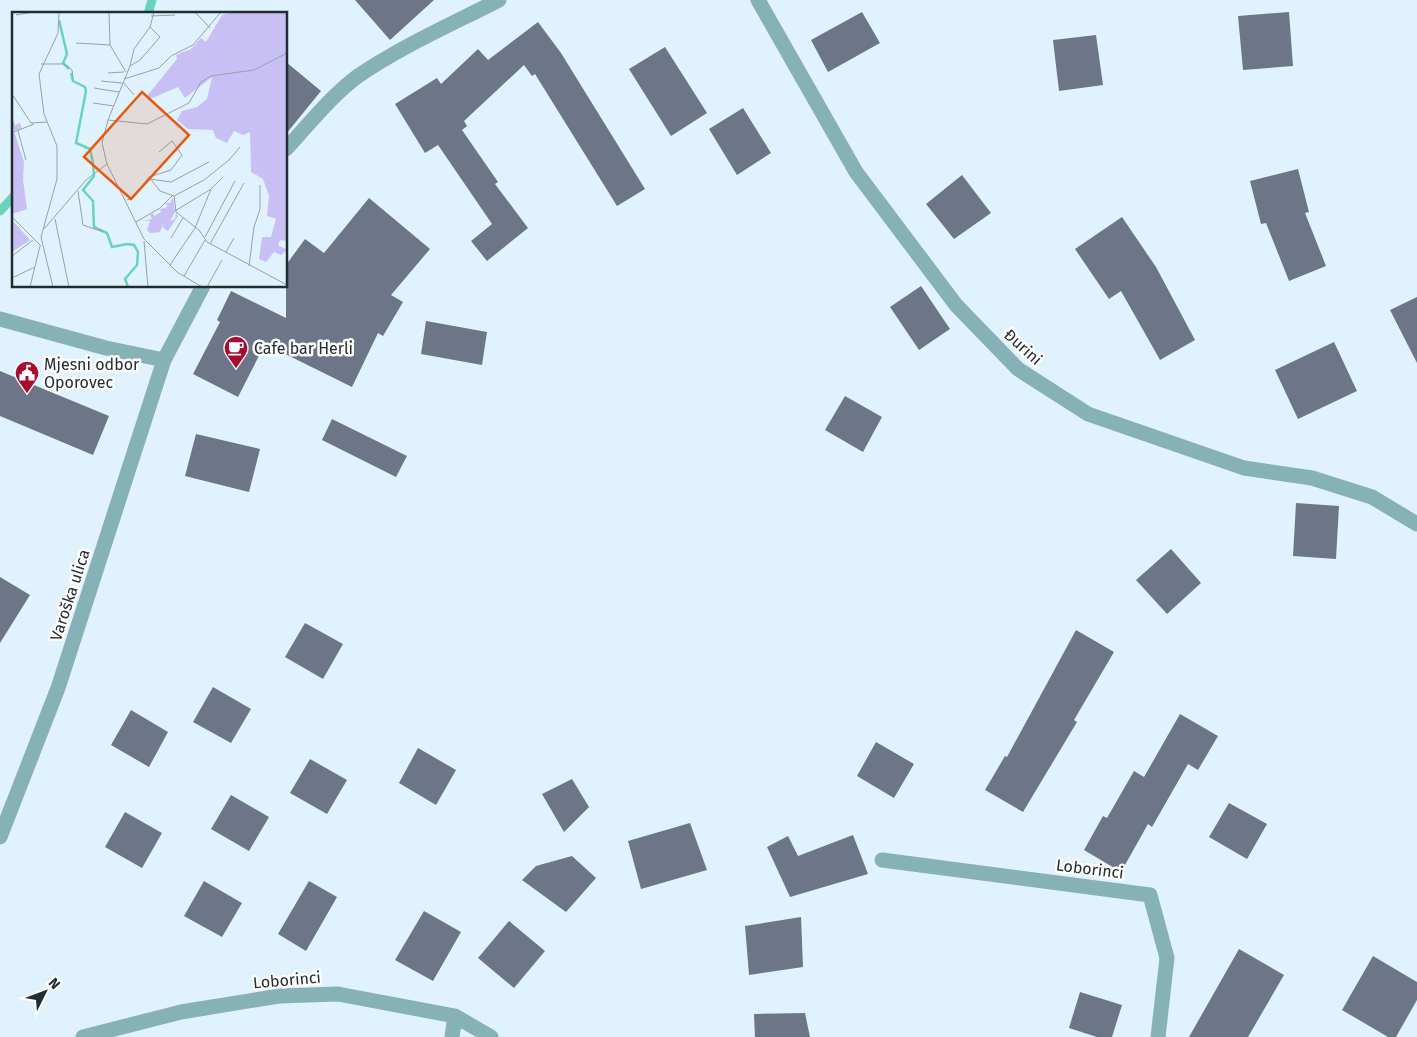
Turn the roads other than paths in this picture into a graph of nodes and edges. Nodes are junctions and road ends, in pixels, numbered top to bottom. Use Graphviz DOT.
graph roads {
  1 [pos="499,0"];
  2 [pos="758,0"];
  3 [pos="288,147"];
  4 [pos="202,288"];
  5 [pos="0,319"];
  6 [pos="164,360"];
  7 [pos="1417,524"];
  8 [pos="0,837"];
  9 [pos="882,860"];
  10 [pos="455,1016"];
  11 [pos="83,1037"];
  12 [pos="452,1037"];
  13 [pos="490,1037"];
  14 [pos="1158,1037"];
  1 -- 3 [label="street"];
  2 -- 7 [label="street, Đurini"];
  4 -- 6 [label="street, Varoška ulica"];
  5 -- 6 [label="street"];
  6 -- 8 [label="street, Varoška ulica"];
  9 -- 14 [label="street, Loborinci"];
  10 -- 11 [label="street, Loborinci"];
  10 -- 12 [label="street"];
  10 -- 13 [label="street, Loborinci"];
}
